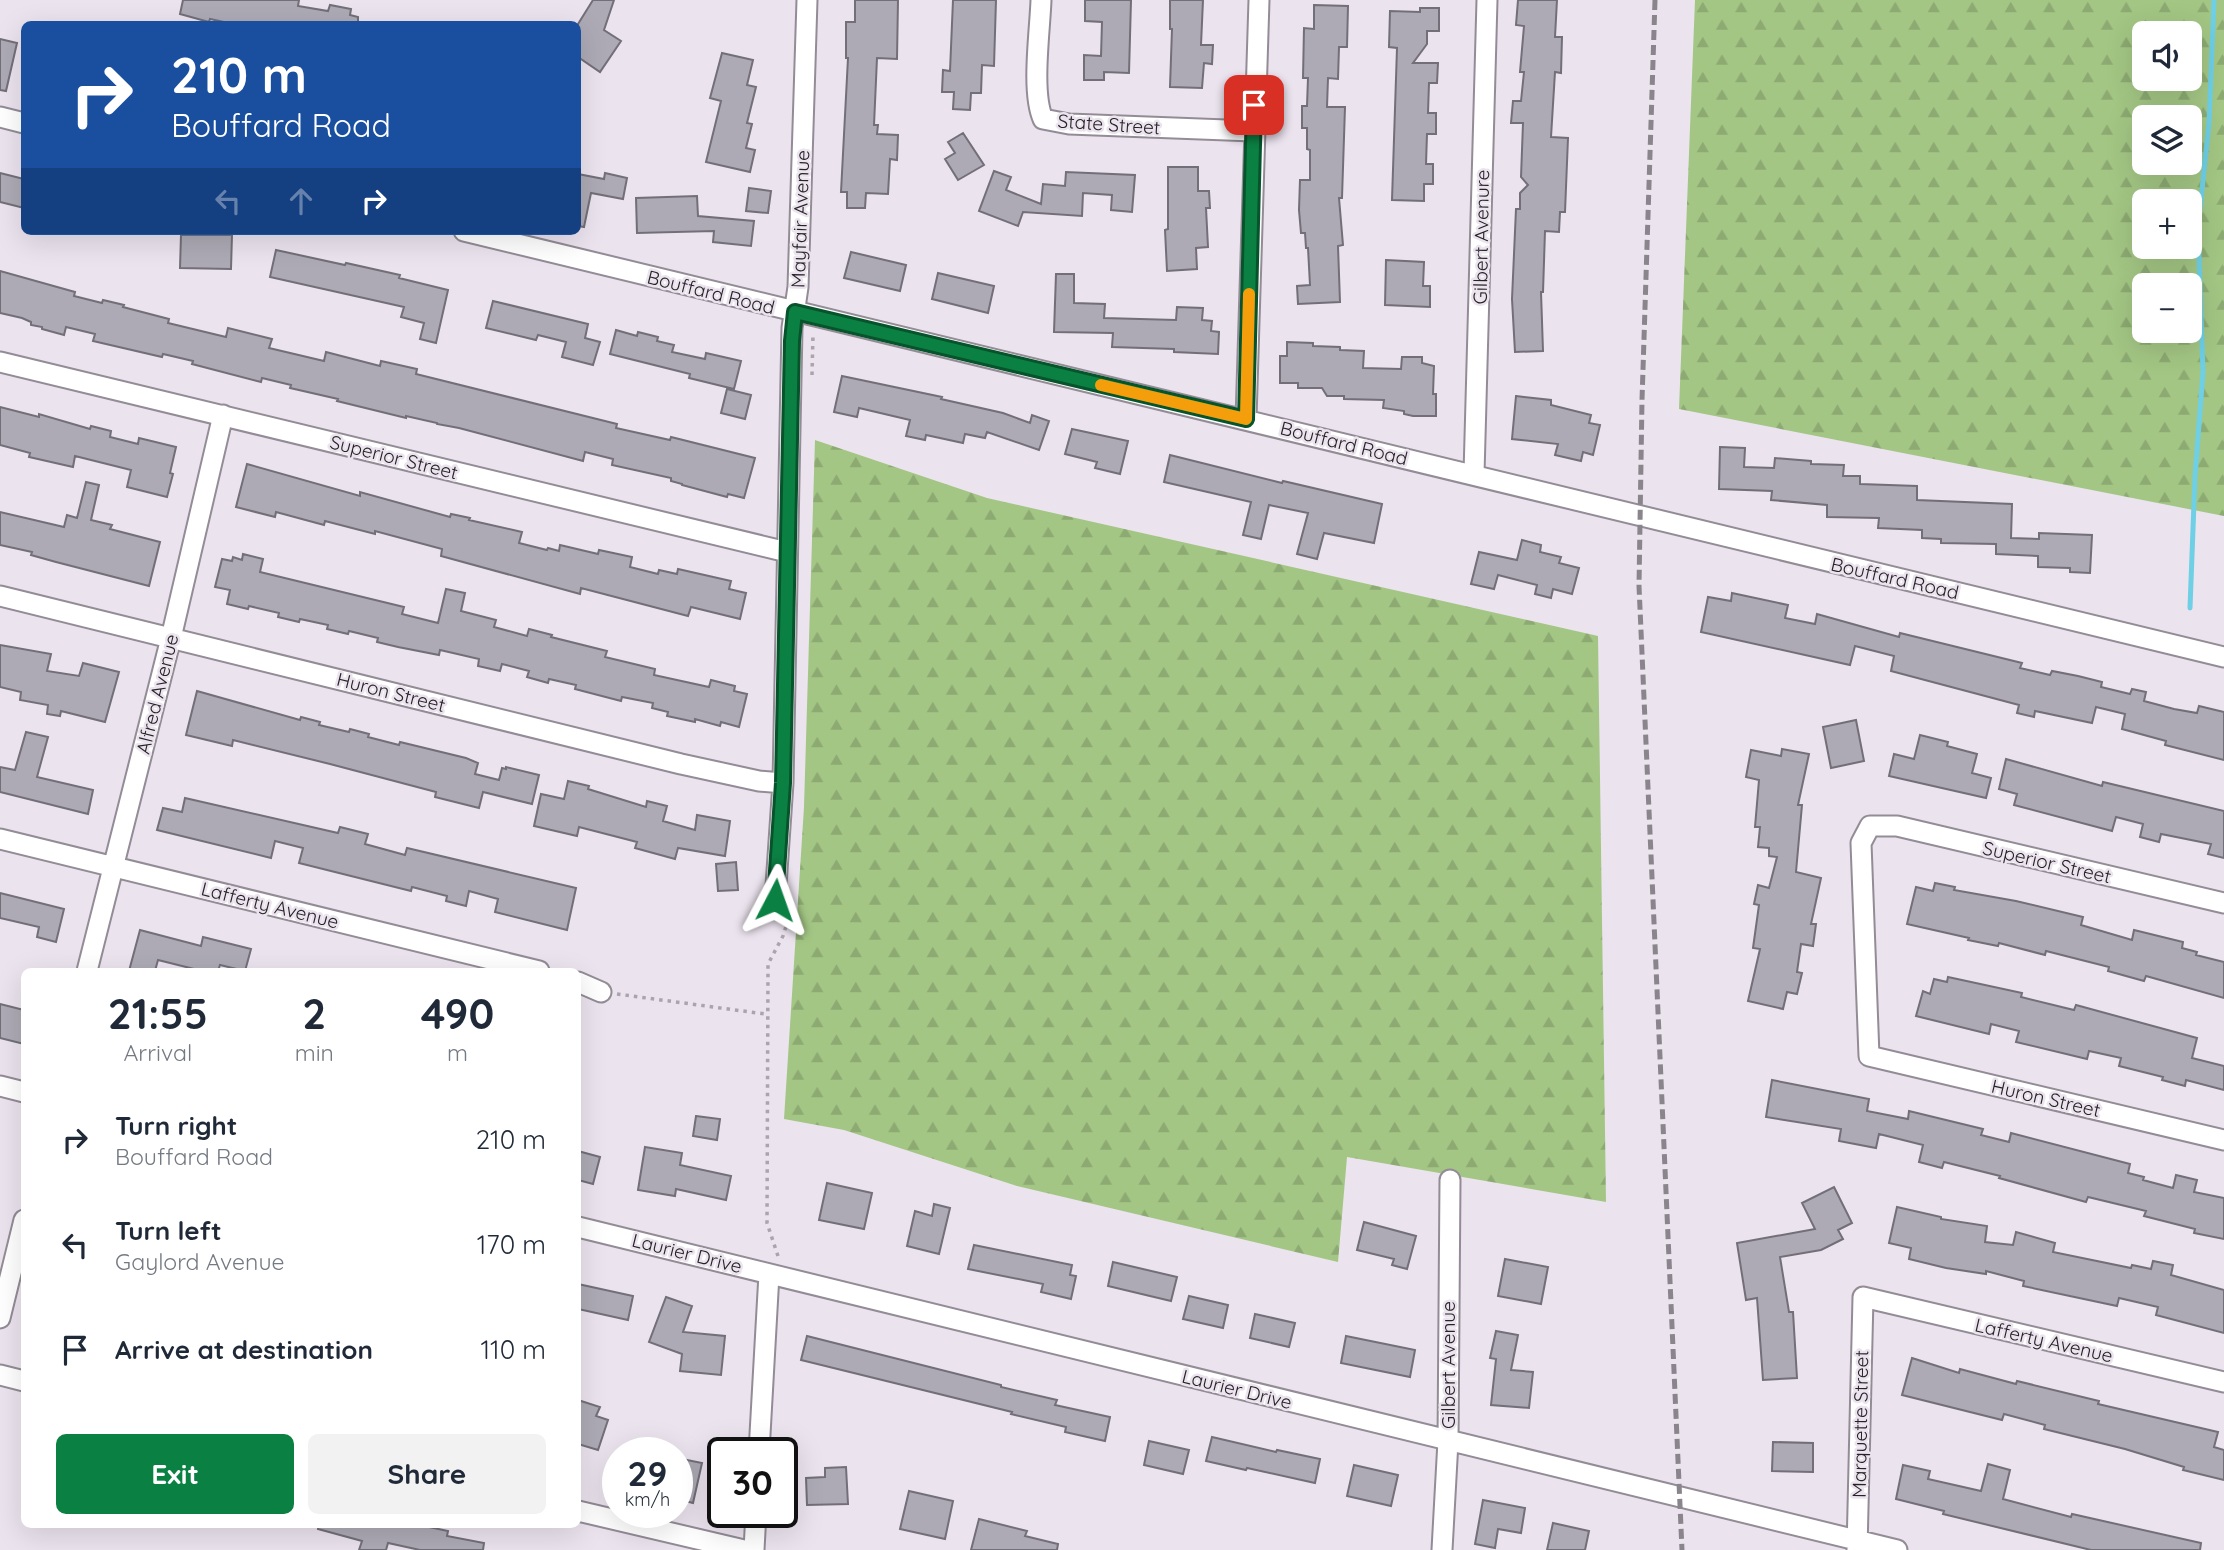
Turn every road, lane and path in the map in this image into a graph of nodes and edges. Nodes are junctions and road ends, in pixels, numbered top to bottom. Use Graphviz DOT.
graph roads {
  1 [pos="807,0"];
  2 [pos="1041,0"];
  3 [pos="1259,0"];
  4 [pos="1487,0"];
  5 [pos="0,117"];
  6 [pos="21,122"];
  7 [pos="1253,131"];
  8 [pos="480,235"];
  9 [pos="795,312"];
  10 [pos="0,362"];
  11 [pos="223,415"];
  12 [pos="1246,419"];
  13 [pos="1474,474"];
  14 [pos="787,552"];
  15 [pos="0,596"];
  16 [pos="171,638"];
  17 [pos="2224,657"];
  18 [pos="783,783"];
  19 [pos="0,839"];
  20 [pos="114,867"];
  21 [pos="775,900"];
  22 [pos="2224,903"];
  23 [pos="768,964"];
  24 [pos="88,968"];
  25 [pos="527,968"];
  26 [pos="581,983"];
  27 [pos="601,992"];
  28 [pos="766,1014"];
  29 [pos="1869,1056"];
  30 [pos="0,1086"];
  31 [pos="21,1091"];
  32 [pos="2224,1140"];
  33 [pos="1450,1180"];
  34 [pos="581,1228"];
  35 [pos="21,1232"];
  36 [pos="777,1248"];
  37 [pos="769,1274"];
  38 [pos="1863,1297"];
  39 [pos="0,1318"];
  40 [pos="0,1375"];
  41 [pos="21,1380"];
  42 [pos="2224,1382"];
  43 [pos="760,1437"];
  44 [pos="1448,1441"];
  45 [pos="581,1512"];
  46 [pos="755,1528"];
  47 [pos="1857,1545"];
  48 [pos="744,1550"];
  49 [pos="754,1550"];
  50 [pos="1442,1550"];
  51 [pos="1897,1550"];
  1 -- 9 [label="street, Mayfair Avenue"];
  2 -- 7 [label="street, State Street"];
  3 -- 7 [label="street"];
  4 -- 13 [label="street, Gilbert Avenure"];
  5 -- 6 [label="street"];
  7 -- 12 [label="street"];
  8 -- 9 [label="street, Bouffard Road"];
  9 -- 12 [label="street, Bouffard Road"];
  9 -- 14 [label="street, Mayfair Avenue"];
  10 -- 11 [label="street, Superior Street"];
  11 -- 14 [label="street, Superior Street"];
  11 -- 16 [label="street, Alfred Avenue"];
  12 -- 13 [label="street, Bouffard Road"];
  13 -- 17 [label="street, Bouffard Road"];
  14 -- 18 [label="street, Mayfair Avenue"];
  15 -- 16 [label="street, Huron Street"];
  16 -- 18 [label="street, Huron Street"];
  16 -- 20 [label="street, Alfred Avenue"];
  18 -- 21 [label="street, Mayfair Avenue"];
  19 -- 20 [label="street, Lafferty Avenue"];
  20 -- 24 [label="street, Alfred Avenue"];
  20 -- 25 [label="street, Lafferty Avenue"];
  22 -- 29 [label="street, Superior Street"];
  23 -- 28 [label="path"];
  26 -- 27 [label="street"];
  27 -- 28 [label="path"];
  28 -- 36 [label="path"];
  29 -- 32 [label="street, Huron Street"];
  30 -- 31 [label="street"];
  33 -- 44 [label="street, Gilbert Avenue"];
  34 -- 37 [label="street, Laurier Drive"];
  35 -- 39 [label="street"];
  37 -- 43 [label="street"];
  37 -- 44 [label="street, Laurier Drive"];
  38 -- 42 [label="street, Lafferty Avenue"];
  38 -- 47 [label="street, Marquette Street"];
  40 -- 41 [label="street"];
  44 -- 47 [label="street, Laurier Drive"];
  44 -- 50 [label="street, Gilbert Avenue"];
  45 -- 48 [label="street"];
  46 -- 49 [label="street"];
  47 -- 51 [label="street, Laurier Drive"];
}
